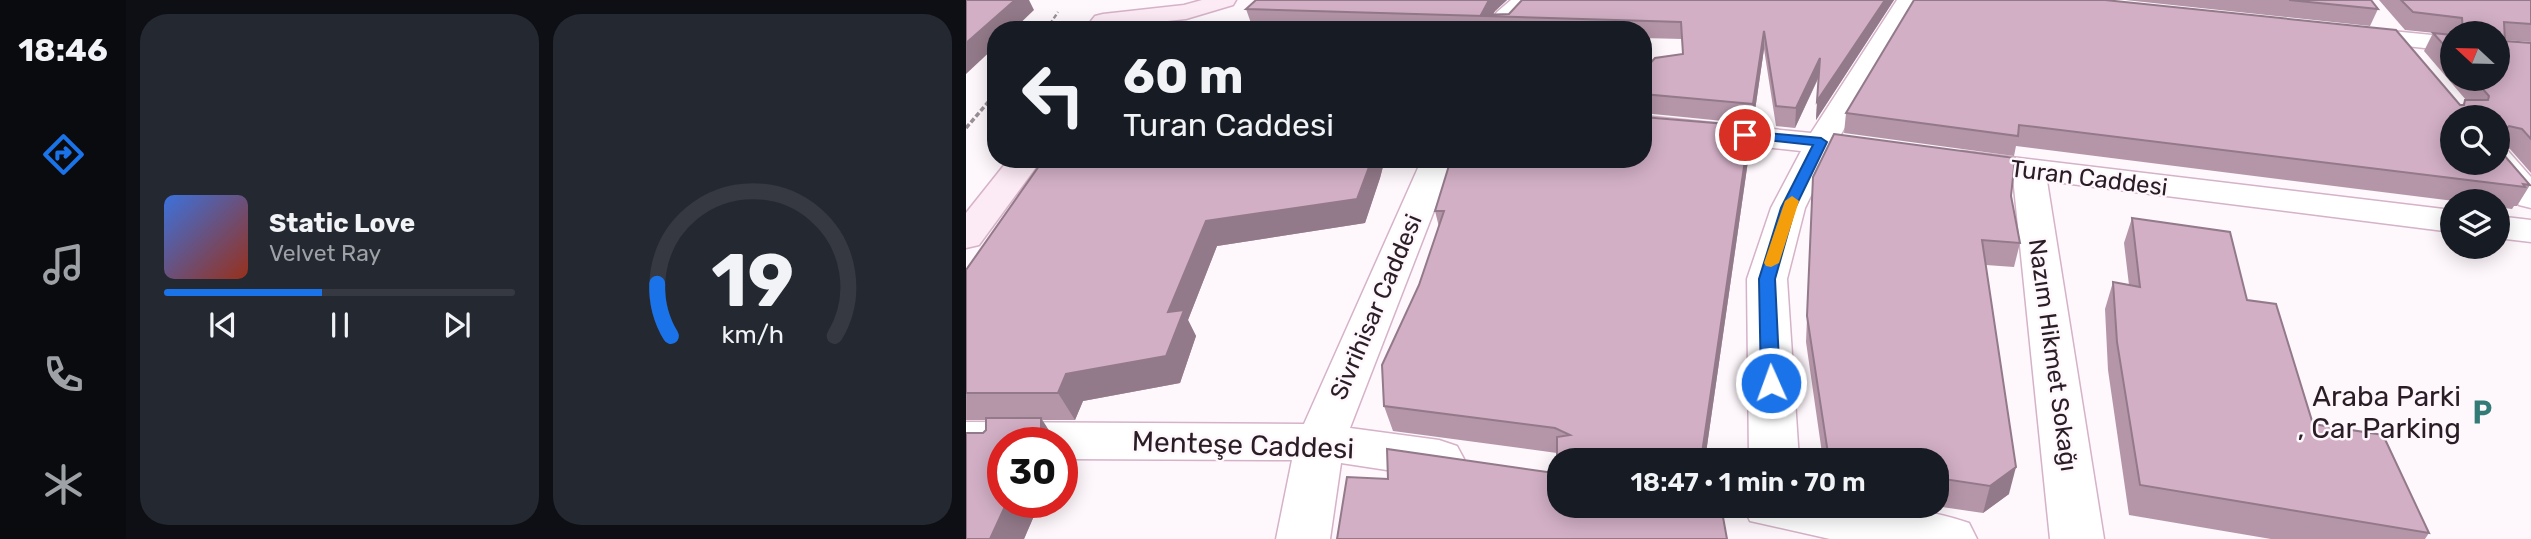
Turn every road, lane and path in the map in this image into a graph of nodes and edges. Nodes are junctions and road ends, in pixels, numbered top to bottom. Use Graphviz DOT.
graph roads {
  1 [pos="1117,0"];
  2 [pos="1225,0"];
  3 [pos="1525,0"];
  4 [pos="1908,0"];
  5 [pos="2373,10"];
  6 [pos="1058,12"];
  7 [pos="1052,21"];
  8 [pos="1104,21"];
  9 [pos="1127,21"];
  10 [pos="1502,21"];
  11 [pos="2326,31"];
  12 [pos="2395,38"];
  13 [pos="2440,43"];
  14 [pos="2420,68"];
  15 [pos="987,104"];
  16 [pos="1652,126"];
  17 [pos="966,128"];
  18 [pos="1821,142"];
  19 [pos="1019,168"];
  20 [pos="1433,168"];
  21 [pos="2029,171"];
  22 [pos="2510,173"];
  23 [pos="2531,198"];
  24 [pos="2440,220"];
  25 [pos="2510,229"];
  26 [pos="2531,231"];
  27 [pos="966,237"];
  28 [pos="966,440"];
  29 [pos="1320,442"];
  30 [pos="1773,448"];
  31 [pos="1479,465"];
  32 [pos="1845,518"];
  33 [pos="1303,539"];
  34 [pos="1950,539"];
  35 [pos="2077,539"];
  1 -- 8 [label="street"];
  2 -- 9 [label="street"];
  3 -- 10 [label="street"];
  4 -- 18 [label="street"];
  5 -- 12 [label="street"];
  6 -- 7 [label="path"];
  11 -- 12 [label="street"];
  12 -- 13 [label="street"];
  12 -- 14 [label="street"];
  15 -- 17 [label="path"];
  16 -- 18 [label="street, Turan Caddesi"];
  18 -- 21 [label="street, Turan Caddesi"];
  18 -- 30 [label="street"];
  19 -- 27 [label="street"];
  20 -- 29 [label="street, Sivrihisar Caddesi"];
  21 -- 24 [label="street, Turan Caddesi"];
  21 -- 35 [label="street, Nazım Hikmet Sokağı"];
  22 -- 23 [label="street"];
  25 -- 26 [label="street"];
  28 -- 29 [label="street, Menteşe Caddesi"];
  29 -- 31 [label="street, Menteşe Caddesi"];
  29 -- 33 [label="street, Sivrihisar Caddesi"];
  32 -- 34 [label="street"];
}
